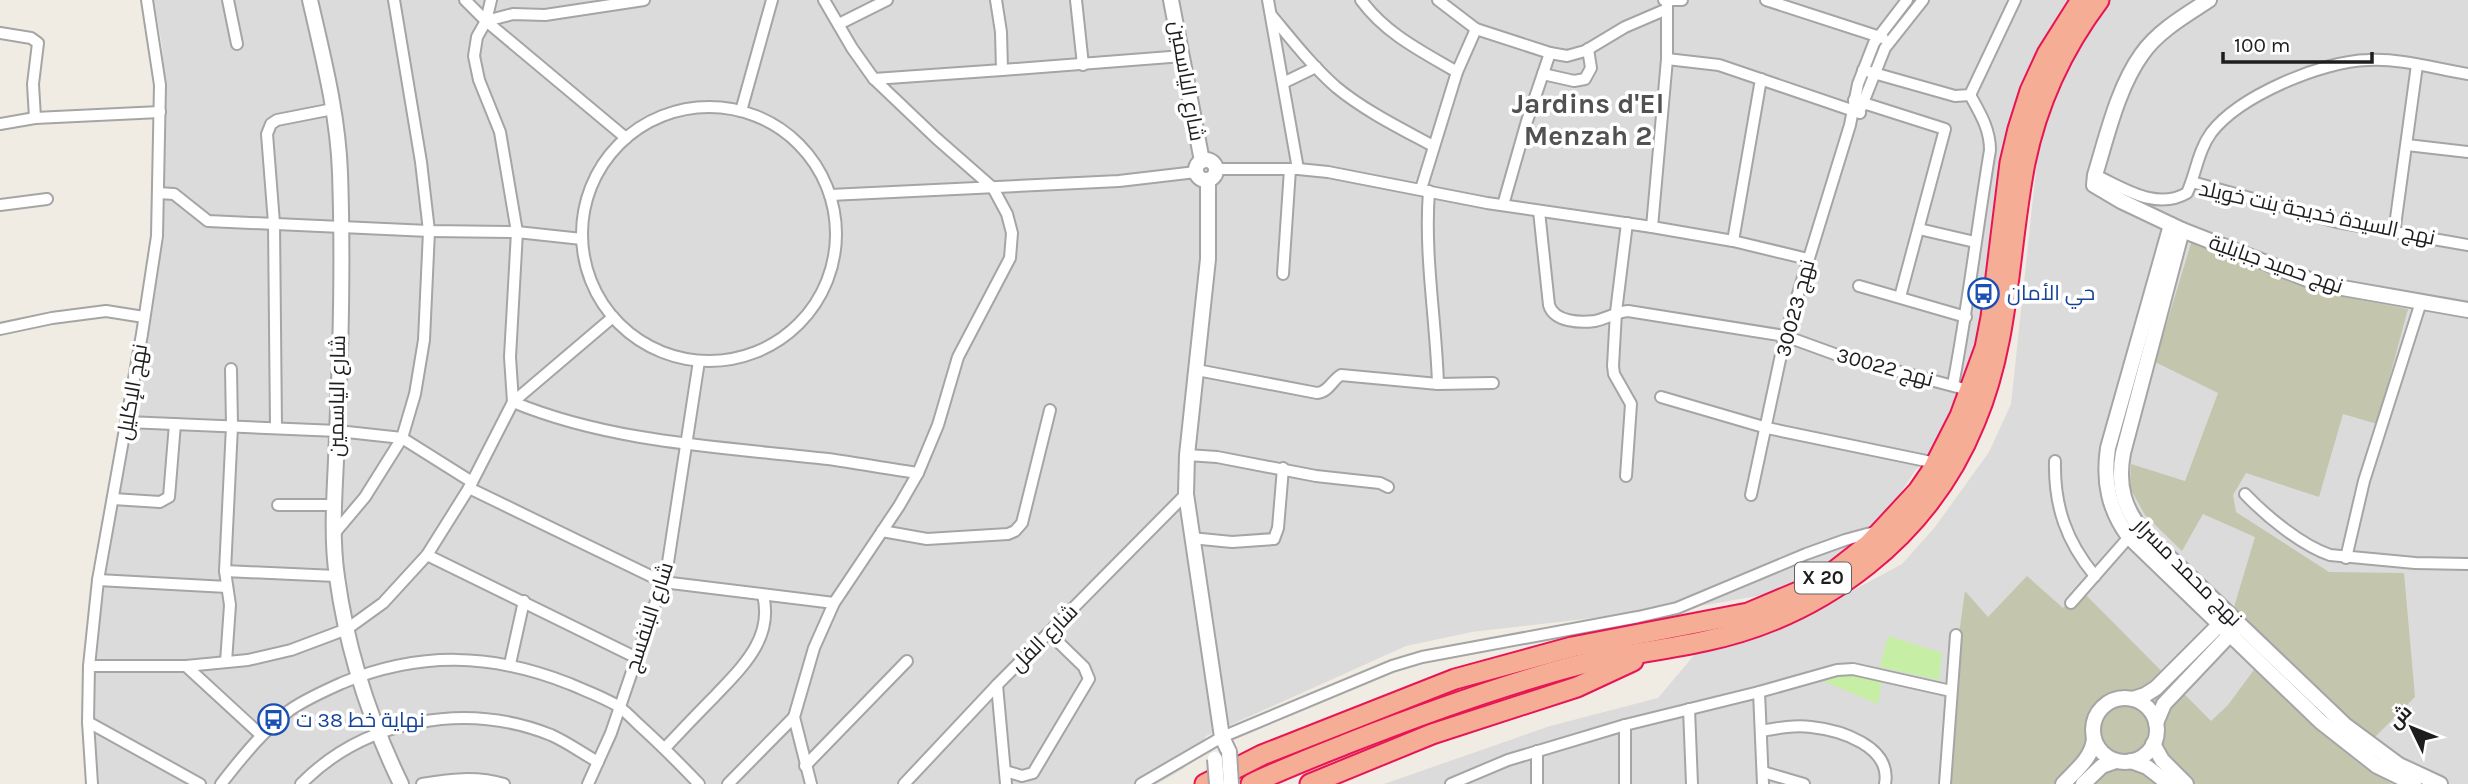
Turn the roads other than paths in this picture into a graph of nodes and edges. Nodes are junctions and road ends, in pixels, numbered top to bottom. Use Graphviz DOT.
graph roads {
  1 [pos="147,0"];
  2 [pos="228,0"];
  3 [pos="310,0"];
  4 [pos="394,0"];
  5 [pos="465,0"];
  6 [pos="491,0"];
  7 [pos="644,0"];
  8 [pos="772,0"];
  9 [pos="824,0"];
  10 [pos="887,0"];
  11 [pos="996,0"];
  12 [pos="1076,0"];
  13 [pos="1171,0"];
  14 [pos="1268,0"];
  15 [pos="1361,0"];
  16 [pos="1438,0"];
  17 [pos="1682,0"];
  18 [pos="1766,0"];
  19 [pos="1907,0"];
  20 [pos="1923,0"];
  21 [pos="2015,0"];
  22 [pos="2081,0"];
  23 [pos="2099,0"];
  24 [pos="2209,0"];
  25 [pos="604,3"];
  26 [pos="1666,4"];
  27 [pos="1271,15"];
  28 [pos="486,21"];
  29 [pos="839,24"];
  30 [pos="1476,29"];
  31 [pos="0,33"];
  32 [pos="1879,36"];
  33 [pos="1889,41"];
  34 [pos="237,44"];
  35 [pos="1588,49"];
  36 [pos="1550,53"];
  37 [pos="1183,56"];
  38 [pos="1667,59"];
  39 [pos="1083,65"];
  40 [pos="2417,65"];
  41 [pos="1316,67"];
  42 [pos="1002,71"];
  43 [pos="1457,72"];
  44 [pos="1868,72"];
  45 [pos="1543,74"];
  46 [pos="2468,75"];
  47 [pos="874,79"];
  48 [pos="1761,79"];
  49 [pos="1283,83"];
  50 [pos="1970,95"];
  51 [pos="1857,107"];
  52 [pos="333,109"];
  53 [pos="741,111"];
  54 [pos="160,112"];
  55 [pos="35,118"];
  56 [pos="0,124"];
  57 [pos="626,138"];
  58 [pos="2407,145"];
  59 [pos="1433,146"];
  60 [pos="2468,152"];
  61 [pos="1294,169"];
  62 [pos="1206,171"];
  63 [pos="2094,180"];
  64 [pos="2192,182"];
  65 [pos="993,188"];
  66 [pos="1425,190"];
  67 [pos="158,193"];
  68 [pos="830,195"];
  69 [pos="47,199"];
  70 [pos="0,205"];
  71 [pos="1503,205"];
  72 [pos="1539,211"];
  73 [pos="274,223"];
  74 [pos="1627,223"];
  75 [pos="341,227"];
  76 [pos="1651,227"];
  77 [pos="2176,228"];
  78 [pos="1919,229"];
  79 [pos="429,231"];
  80 [pos="517,232"];
  81 [pos="2394,233"];
  82 [pos="582,239"];
  83 [pos="1733,241"];
  84 [pos="1975,243"];
  85 [pos="2468,245"];
  86 [pos="1808,259"];
  87 [pos="1283,274"];
  88 [pos="1859,286"];
  89 [pos="1900,297"];
  90 [pos="2421,302"];
  91 [pos="2468,310"];
  92 [pos="1616,312"];
  93 [pos="144,317"];
  94 [pos="613,317"];
  95 [pos="1966,317"];
  96 [pos="0,328"];
  97 [pos="1785,336"];
  98 [pos="699,361"];
  99 [pos="231,369"];
  100 [pos="1197,370"];
  101 [pos="1493,383"];
  102 [pos="1438,384"];
  103 [pos="1969,391"];
  104 [pos="1661,397"];
  105 [pos="513,402"];
  106 [pos="1050,410"];
  107 [pos="127,422"];
  108 [pos="174,424"];
  109 [pos="232,426"];
  110 [pos="276,428"];
  111 [pos="1767,428"];
  112 [pos="338,431"];
  113 [pos="402,438"];
  114 [pos="687,444"];
  115 [pos="1188,455"];
  116 [pos="2055,461"];
  117 [pos="1936,463"];
  118 [pos="1283,468"];
  119 [pos="918,473"];
  120 [pos="1626,476"];
  121 [pos="470,485"];
  122 [pos="1388,487"];
  123 [pos="1186,494"];
  124 [pos="2245,494"];
  125 [pos="1751,495"];
  126 [pos="113,499"];
  127 [pos="278,505"];
  128 [pos="334,505"];
  129 [pos="1884,530"];
  130 [pos="882,531"];
  131 [pos="333,535"];
  132 [pos="2129,537"];
  133 [pos="1191,538"];
  134 [pos="427,555"];
  135 [pos="2346,558"];
  136 [pos="2468,564"];
  137 [pos="225,571"];
  138 [pos="336,576"];
  139 [pos="2095,576"];
  140 [pos="98,580"];
  141 [pos="663,582"];
  142 [pos="227,587"];
  143 [pos="763,595"];
  144 [pos="524,601"];
  145 [pos="834,603"];
  146 [pos="2071,603"];
  147 [pos="2230,624"];
  148 [pos="347,629"];
  149 [pos="1049,633"];
  150 [pos="1956,635"];
  151 [pos="1652,650"];
  152 [pos="636,658"];
  153 [pos="908,661"];
  154 [pos="226,662"];
  155 [pos="510,664"];
  156 [pos="89,666"];
  157 [pos="186,666"];
  158 [pos="358,677"];
  159 [pos="997,685"];
  160 [pos="1951,691"];
  161 [pos="1759,692"];
  162 [pos="2133,699"];
  163 [pos="620,707"];
  164 [pos="1689,709"];
  165 [pos="794,718"];
  166 [pos="88,722"];
  167 [pos="2156,723"];
  168 [pos="1625,725"];
  169 [pos="1761,731"];
  170 [pos="377,734"];
  171 [pos="261,735"];
  172 [pos="1222,737"];
  173 [pos="2094,738"];
  174 [pos="2153,744"];
  175 [pos="665,748"];
  176 [pos="1537,751"];
  177 [pos="1222,756"];
  178 [pos="2123,761"];
  179 [pos="598,762"];
  180 [pos="805,766"];
  181 [pos="2396,769"];
  182 [pos="1005,771"];
  183 [pos="1763,778"];
  184 [pos="2174,782"];
  185 [pos="92,784"];
  186 [pos="200,784"];
  187 [pos="221,784"];
  188 [pos="301,784"];
  189 [pos="401,784"];
  190 [pos="422,784"];
  191 [pos="504,784"];
  192 [pos="588,784"];
  193 [pos="699,784"];
  194 [pos="728,784"];
  195 [pos="811,784"];
  196 [pos="904,784"];
  197 [pos="1006,784"];
  198 [pos="1141,784"];
  199 [pos="1205,784"];
  200 [pos="1217,784"];
  201 [pos="1231,784"];
  202 [pos="1251,784"];
  203 [pos="1310,784"];
  204 [pos="1451,784"];
  205 [pos="1537,784"];
  206 [pos="1625,784"];
  207 [pos="1692,784"];
  208 [pos="1804,784"];
  209 [pos="1885,784"];
  210 [pos="1945,784"];
  211 [pos="2063,784"];
  212 [pos="2083,784"];
  213 [pos="2195,784"];
  214 [pos="2414,784"];
  215 [pos="2440,784"];
  1 -- 54 [label="street, نهج الإكليل"];
  2 -- 34 [label="street"];
  3 -- 52 [label="street, شارع الياسمين"];
  4 -- 79 [label="street"];
  5 -- 28 [label="street"];
  6 -- 28 [label="street"];
  7 -- 25 [label="street"];
  8 -- 53 [label="street"];
  9 -- 29 [label="street"];
  10 -- 29 [label="street"];
  11 -- 42 [label="street"];
  12 -- 39 [label="street"];
  13 -- 37 [label="street, شارع الياسمين"];
  14 -- 27 [label="street"];
  15 -- 43 [label="street"];
  16 -- 30 [label="street"];
  17 -- 26 [label="street"];
  18 -- 32 [label="street"];
  19 -- 32 [label="street, نهج 30023"];
  20 -- 33 [label="street, نهج 30023"];
  21 -- 50 [label="street"];
  22 -- 103 [label="highway, X 20"];
  23 -- 103 [label="highway, X 20"];
  24 -- 63 [label="street"];
  25 -- 28 [label="street"];
  26 -- 35 [label="street"];
  26 -- 38 [label="street"];
  27 -- 41 [label="street"];
  27 -- 49 [label="street"];
  28 -- 57 [label="street"];
  28 -- 80 [label="street"];
  29 -- 47 [label="street"];
  30 -- 36 [label="street"];
  30 -- 43 [label="street"];
  31 -- 55 [label="street"];
  32 -- 33 [label="street"];
  32 -- 44 [label="street, نهج 30023"];
  33 -- 44 [label="street, نهج 30023"];
  35 -- 36 [label="street"];
  35 -- 45 [label="street"];
  36 -- 45 [label="street"];
  37 -- 39 [label="street"];
  37 -- 62 [label="street, شارع الياسمين"];
  38 -- 48 [label="street"];
  38 -- 76 [label="street"];
  39 -- 42 [label="street"];
  40 -- 46 [label="street"];
  40 -- 58 [label="street"];
  40 -- 64 [label="street"];
  41 -- 49 [label="street"];
  41 -- 59 [label="street"];
  42 -- 47 [label="street"];
  43 -- 59 [label="street"];
  44 -- 50 [label="street"];
  44 -- 51 [label="street, نهج 30023"];
  45 -- 71 [label="street"];
  47 -- 65 [label="street"];
  48 -- 51 [label="street"];
  48 -- 83 [label="street"];
  49 -- 61 [label="street"];
  50 -- 84 [label="street"];
  51 -- 78 [label="street"];
  51 -- 86 [label="street, نهج 30023"];
  52 -- 73 [label="street"];
  52 -- 75 [label="street, شارع الياسمين"];
  53 -- 57 [label="street"];
  53 -- 68 [label="street"];
  54 -- 55 [label="street"];
  54 -- 67 [label="street, نهج الإكليل"];
  55 -- 56 [label="street"];
  57 -- 82 [label="street"];
  58 -- 60 [label="street"];
  58 -- 81 [label="street"];
  59 -- 66 [label="street"];
  61 -- 62 [label="street"];
  61 -- 66 [label="street"];
  61 -- 87 [label="street"];
  62 -- 65 [label="street"];
  62 -- 100 [label="street, شارع الياسمين"];
  63 -- 64 [label="street, نهج السيدة خديجة بنت خويلد"];
  63 -- 77 [label="street, نهج حميد جبايلية"];
  64 -- 81 [label="street, نهج السيدة خديجة بنت خويلد"];
  65 -- 68 [label="street"];
  65 -- 119 [label="street"];
  66 -- 71 [label="street"];
  66 -- 102 [label="street"];
  67 -- 73 [label="street"];
  67 -- 93 [label="street, نهج الإكليل"];
  68 -- 98 [label="street"];
  69 -- 70 [label="street"];
  71 -- 72 [label="street"];
  72 -- 74 [label="street"];
  72 -- 92 [label="street, نهج 30022"];
  73 -- 75 [label="street"];
  73 -- 110 [label="street"];
  74 -- 76 [label="street"];
  74 -- 92 [label="street"];
  75 -- 79 [label="street"];
  75 -- 112 [label="street, شارع الياسمين"];
  76 -- 83 [label="street"];
  77 -- 90 [label="street, نهج حميد جبايلية"];
  77 -- 132 [label="street, نهج محمد مسرار"];
  77 -- 147 [label="street, نهج محمد مسرار"];
  78 -- 84 [label="street"];
  78 -- 89 [label="street"];
  79 -- 80 [label="street"];
  79 -- 113 [label="street"];
  80 -- 82 [label="street"];
  80 -- 105 [label="street"];
  81 -- 85 [label="street, نهج السيدة خديجة بنت خويلد"];
  82 -- 94 [label="street"];
  83 -- 86 [label="street"];
  84 -- 95 [label="street"];
  86 -- 97 [label="street, نهج 30023"];
  88 -- 89 [label="street"];
  89 -- 95 [label="street"];
  90 -- 91 [label="street, نهج حميد جبايلية"];
  90 -- 135 [label="street"];
  92 -- 97 [label="street, نهج 30022"];
  92 -- 120 [label="street"];
  93 -- 96 [label="street"];
  93 -- 107 [label="street, نهج الإكليل"];
  94 -- 98 [label="street"];
  94 -- 105 [label="street"];
  95 -- 103 [label="street"];
  97 -- 103 [label="street, نهج 30022"];
  97 -- 111 [label="street, نهج 30023"];
  98 -- 114 [label="street, شارع البنفسج"];
  99 -- 109 [label="street"];
  100 -- 102 [label="street"];
  100 -- 115 [label="street, شارع الياسمين"];
  101 -- 102 [label="street"];
  103 -- 117 [label="highway, X 20"];
  103 -- 151 [label="highway, X 20"];
  104 -- 111 [label="street"];
  105 -- 114 [label="street"];
  105 -- 121 [label="street"];
  106 -- 130 [label="street"];
  107 -- 108 [label="street"];
  107 -- 126 [label="street, نهج الإكليل"];
  108 -- 109 [label="street"];
  108 -- 126 [label="street"];
  109 -- 110 [label="street"];
  109 -- 137 [label="street"];
  110 -- 112 [label="street"];
  111 -- 117 [label="street"];
  111 -- 125 [label="street, نهج 30023"];
  112 -- 113 [label="street"];
  112 -- 128 [label="street, شارع الياسمين"];
  113 -- 121 [label="street"];
  113 -- 131 [label="street"];
  114 -- 119 [label="street"];
  114 -- 141 [label="street, شارع البنفسج"];
  115 -- 118 [label="street"];
  115 -- 123 [label="street, شارع الياسمين"];
  116 -- 139 [label="street"];
  117 -- 129 [label="highway, X 20"];
  118 -- 122 [label="street"];
  118 -- 133 [label="street"];
  119 -- 130 [label="street"];
  121 -- 134 [label="street"];
  121 -- 141 [label="street"];
  123 -- 133 [label="street, شارع الياسمين"];
  123 -- 149 [label="street, شارع الفل"];
  124 -- 135 [label="street"];
  126 -- 140 [label="street, نهج الإكليل"];
  127 -- 128 [label="street"];
  128 -- 131 [label="street, شارع الياسمين"];
  129 -- 172 [label="street"];
  129 -- 199 [label="highway, X 20"];
  130 -- 145 [label="street"];
  131 -- 138 [label="street, شارع الياسمين"];
  132 -- 139 [label="street"];
  132 -- 147 [label="street, نهج محمد مسرار"];
  133 -- 172 [label="street, شارع الياسمين"];
  134 -- 144 [label="street"];
  134 -- 148 [label="street"];
  135 -- 136 [label="street"];
  137 -- 138 [label="street"];
  137 -- 142 [label="street"];
  138 -- 148 [label="street, شارع الياسمين"];
  139 -- 146 [label="street"];
  140 -- 142 [label="street"];
  140 -- 156 [label="street, نهج الإكليل"];
  141 -- 143 [label="street"];
  141 -- 152 [label="street, شارع البنفسج"];
  142 -- 154 [label="street"];
  143 -- 145 [label="street"];
  143 -- 175 [label="street"];
  144 -- 152 [label="street"];
  144 -- 155 [label="street"];
  145 -- 165 [label="street"];
  147 -- 162 [label="street"];
  147 -- 167 [label="street"];
  147 -- 181 [label="street, نهج محمد مسرار"];
  148 -- 154 [label="street"];
  148 -- 158 [label="street, شارع الياسمين"];
  149 -- 159 [label="street, شارع الفل"];
  149 -- 182 [label="street"];
  150 -- 160 [label="street"];
  151 -- 202 [label="highway, X 20"];
  151 -- 203 [label="highway"];
  152 -- 163 [label="street, شارع البنفسج"];
  153 -- 180 [label="street"];
  154 -- 157 [label="street"];
  155 -- 158 [label="street"];
  155 -- 163 [label="street"];
  156 -- 157 [label="street"];
  156 -- 166 [label="street, نهج الإكليل"];
  157 -- 171 [label="street"];
  158 -- 170 [label="street, شارع الياسمين"];
  158 -- 171 [label="street"];
  159 -- 182 [label="street"];
  159 -- 196 [label="street, شارع الفل"];
  160 -- 161 [label="street"];
  160 -- 210 [label="street"];
  161 -- 164 [label="street"];
  161 -- 169 [label="street"];
  162 -- 167 [label="street"];
  162 -- 173 [label="street"];
  163 -- 175 [label="street"];
  163 -- 179 [label="street, شارع البنفسج"];
  164 -- 168 [label="street"];
  164 -- 207 [label="street"];
  165 -- 180 [label="street"];
  165 -- 194 [label="street"];
  166 -- 185 [label="street, نهج الإكليل"];
  166 -- 186 [label="street"];
  167 -- 174 [label="street"];
  168 -- 176 [label="street"];
  168 -- 206 [label="street"];
  169 -- 183 [label="street"];
  169 -- 209 [label="street"];
  170 -- 179 [label="street"];
  170 -- 188 [label="street"];
  170 -- 189 [label="street, شارع الياسمين"];
  171 -- 187 [label="street"];
  172 -- 177 [label="street"];
  172 -- 198 [label="street"];
  173 -- 178 [label="street"];
  173 -- 211 [label="street"];
  174 -- 178 [label="street"];
  174 -- 184 [label="street"];
  175 -- 193 [label="street"];
  176 -- 204 [label="street"];
  176 -- 205 [label="street"];
  177 -- 200 [label="street, bridge"];
  177 -- 201 [label="street, bridge"];
  178 -- 184 [label="street"];
  178 -- 212 [label="street"];
  179 -- 192 [label="street, شارع البنفسج"];
  180 -- 195 [label="street"];
  181 -- 214 [label="street, نهج محمد مسرار"];
  181 -- 215 [label="street, نهج محمد مسرار"];
  182 -- 197 [label="street"];
  183 -- 208 [label="street"];
  184 -- 213 [label="street"];
  190 -- 191 [label="street"];
}
